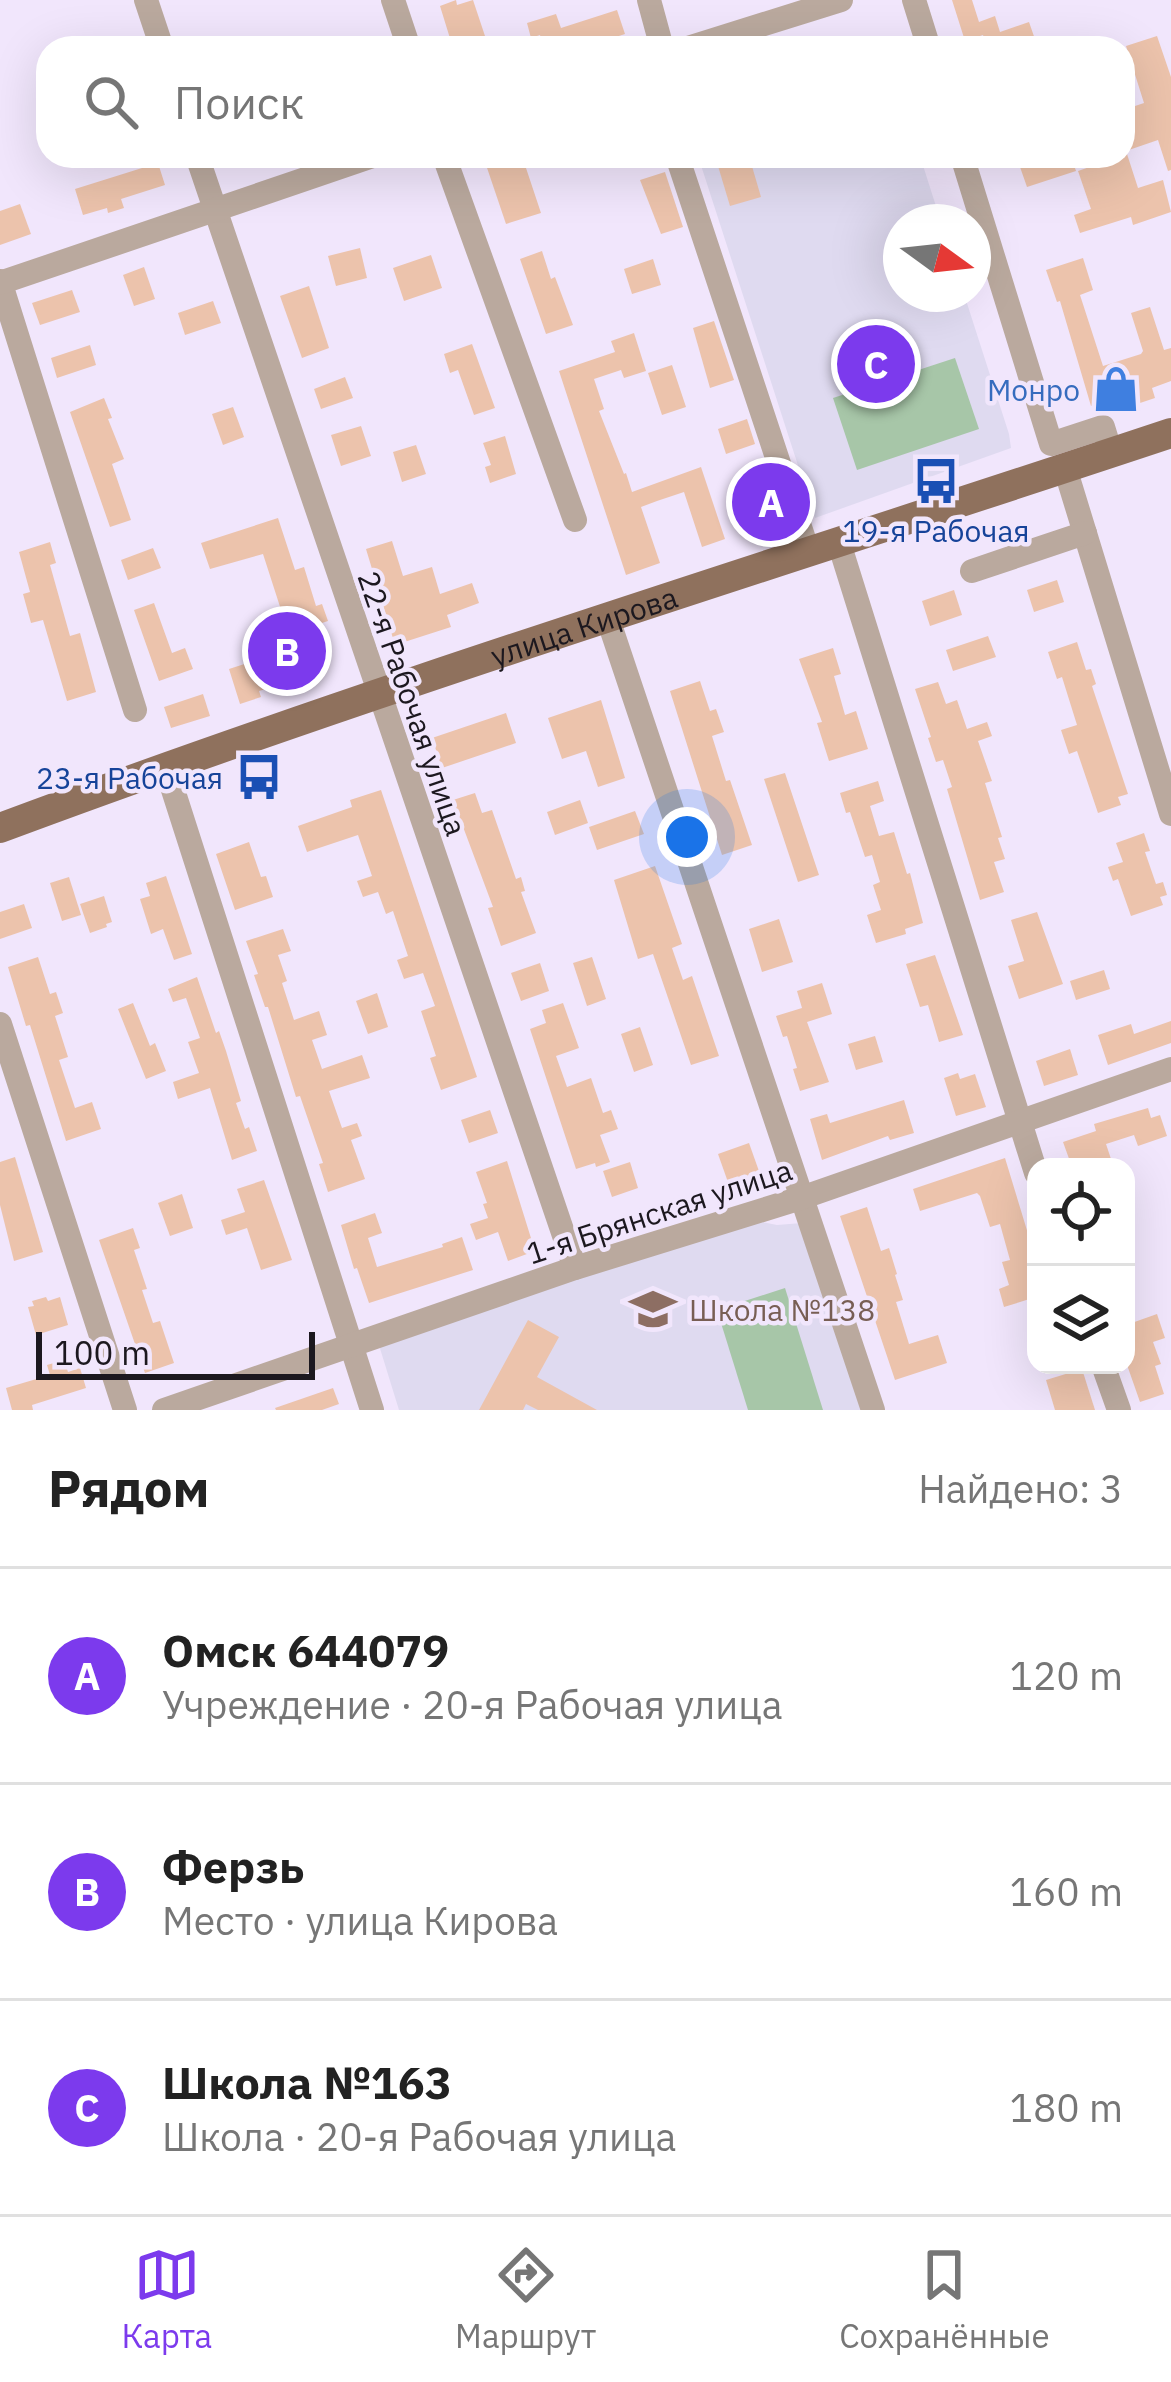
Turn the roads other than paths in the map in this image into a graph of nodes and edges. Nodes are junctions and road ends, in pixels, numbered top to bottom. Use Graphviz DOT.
graph roads {
  1 [pos="146,0"];
  2 [pos="393,0"];
  3 [pos="649,0"];
  4 [pos="841,0"];
  5 [pos="914,0"];
  6 [pos="158,36"];
  7 [pos="405,36"];
  8 [pos="659,36"];
  9 [pos="743,36"];
  10 [pos="924,36"];
  11 [pos="201,168"];
  12 [pos="339,168"];
  13 [pos="448,168"];
  14 [pos="681,168"];
  15 [pos="966,168"];
  16 [pos="216,211"];
  17 [pos="0,282"];
  18 [pos="1171,434"];
  19 [pos="1111,453"];
  20 [pos="1065,468"];
  21 [pos="575,520"];
  22 [pos="1085,533"];
  23 [pos="824,549"];
  24 [pos="972,571"];
  25 [pos="608,619"];
  26 [pos="378,694"];
  27 [pos="135,710"];
  28 [pos="166,768"];
  29 [pos="1171,814"];
  30 [pos="0,828"];
  31 [pos="0,1024"];
  32 [pos="1171,1069"];
  33 [pos="1018,1121"];
  34 [pos="1031,1158"];
  35 [pos="801,1198"];
  36 [pos="574,1268"];
  37 [pos="352,1345"];
  38 [pos="1106,1374"];
  39 [pos="125,1410"];
  40 [pos="164,1410"];
  41 [pos="372,1410"];
  42 [pos="873,1410"];
  43 [pos="1119,1410"];
  1 -- 6 [label="street"];
  2 -- 7 [label="street"];
  3 -- 8 [label="street"];
  4 -- 9 [label="street"];
  5 -- 10 [label="street"];
  11 -- 16 [label="street, 22-я Рабочая улица"];
  12 -- 16 [label="street"];
  13 -- 21 [label="street"];
  14 -- 23 [label="street"];
  15 -- 19 [label="street"];
  16 -- 17 [label="street"];
  16 -- 26 [label="street, 22-я Рабочая улица"];
  17 -- 27 [label="street"];
  18 -- 19 [label="main road, улица Кирова"];
  19 -- 20 [label="main road, улица Кирова"];
  20 -- 22 [label="street"];
  20 -- 23 [label="main road, улица Кирова"];
  22 -- 24 [label="street"];
  22 -- 29 [label="street"];
  23 -- 25 [label="main road, улица Кирова"];
  23 -- 33 [label="street"];
  25 -- 26 [label="main road, улица Кирова"];
  25 -- 35 [label="street"];
  26 -- 28 [label="main road, улица Кирова"];
  26 -- 36 [label="street, 22-я Рабочая улица"];
  28 -- 30 [label="main road, улица Кирова"];
  28 -- 37 [label="street"];
  31 -- 39 [label="street"];
  32 -- 33 [label="street, 1-я Брянская улица"];
  33 -- 34 [label="street"];
  33 -- 35 [label="street, 1-я Брянская улица"];
  35 -- 36 [label="street, 1-я Брянская улица"];
  35 -- 42 [label="street"];
  36 -- 37 [label="street, 1-я Брянская улица"];
  37 -- 40 [label="street, 1-я Брянская улица"];
  37 -- 41 [label="street"];
  38 -- 43 [label="street"];
}
